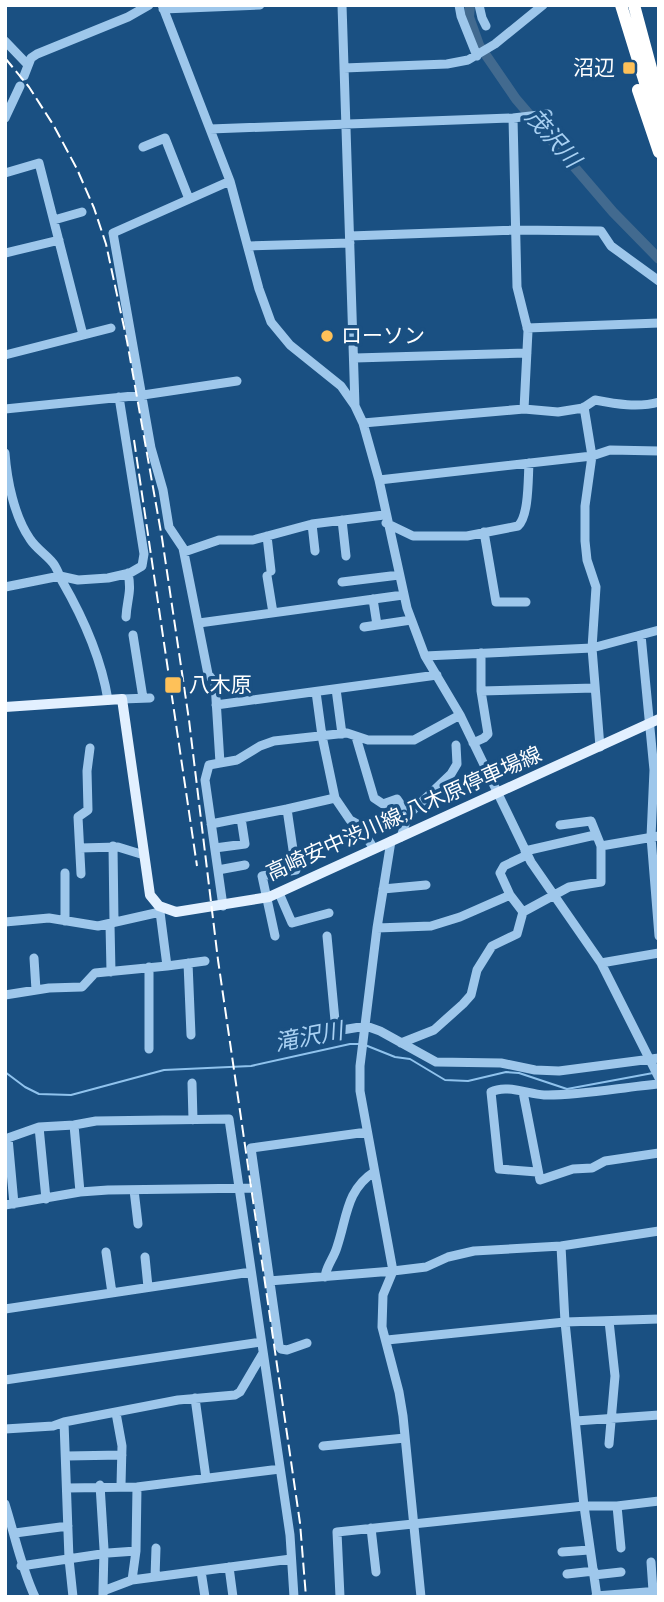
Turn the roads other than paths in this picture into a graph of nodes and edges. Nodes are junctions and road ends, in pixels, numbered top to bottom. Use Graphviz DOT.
graph roads {
  1 [pos="149,5"];
  2 [pos="260,5"];
  3 [pos="342,5"];
  4 [pos="459,5"];
  5 [pos="479,5"];
  6 [pos="543,5"];
  7 [pos="621,5"];
  8 [pos="634,5"];
  9 [pos="163,7"];
  10 [pos="486,26"];
  11 [pos="5,41"];
  12 [pos="632,41"];
  13 [pos="479,55"];
  14 [pos="28,65"];
  15 [pos="344,68"];
  16 [pos="24,76"];
  17 [pos="20,86"];
  18 [pos="659,98"];
  19 [pos="547,115"];
  20 [pos="5,118"];
  21 [pos="513,118"];
  22 [pos="345,125"];
  23 [pos="659,128"];
  24 [pos="210,129"];
  25 [pos="143,147"];
  26 [pos="659,152"];
  27 [pos="5,173"];
  28 [pos="230,181"];
  29 [pos="189,200"];
  30 [pos="82,212"];
  31 [pos="54,220"];
  32 [pos="516,230"];
  33 [pos="350,239"];
  34 [pos="59,240"];
  35 [pos="248,246"];
  36 [pos="5,253"];
  37 [pos="659,281"];
  38 [pos="659,323"];
  39 [pos="111,328"];
  40 [pos="527,328"];
  41 [pos="83,335"];
  42 [pos="527,353"];
  43 [pos="5,355"];
  44 [pos="355,358"];
  45 [pos="237,381"];
  46 [pos="143,394"];
  47 [pos="120,397"];
  48 [pos="659,402"];
  49 [pos="355,405"];
  50 [pos="584,407"];
  51 [pos="5,409"];
  52 [pos="524,409"];
  53 [pos="363,423"];
  54 [pos="659,450"];
  55 [pos="5,453"];
  56 [pos="592,456"];
  57 [pos="529,463"];
  58 [pos="379,480"];
  59 [pos="385,519"];
  60 [pos="342,520"];
  61 [pos="312,524"];
  62 [pos="484,532"];
  63 [pos="267,536"];
  64 [pos="315,551"];
  65 [pos="184,552"];
  66 [pos="346,555"];
  67 [pos="128,573"];
  68 [pos="399,575"];
  69 [pos="60,576"];
  70 [pos="342,582"];
  71 [pos="5,587"];
  72 [pos="404,595"];
  73 [pos="373,599"];
  74 [pos="526,602"];
  75 [pos="273,613"];
  76 [pos="126,617"];
  77 [pos="411,620"];
  78 [pos="199,623"];
  79 [pos="377,625"];
  80 [pos="364,626"];
  81 [pos="659,630"];
  82 [pos="133,635"];
  83 [pos="640,635"];
  84 [pos="592,648"];
  85 [pos="481,653"];
  86 [pos="425,656"];
  87 [pos="437,675"];
  88 [pos="595,688"];
  89 [pos="336,689"];
  90 [pos="481,691"];
  91 [pos="316,692"];
  92 [pos="122,699"];
  93 [pos="108,700"];
  94 [pos="216,705"];
  95 [pos="5,707"];
  96 [pos="460,715"];
  97 [pos="653,722"];
  98 [pos="342,734"];
  99 [pos="322,736"];
  100 [pos="356,737"];
  101 [pos="473,743"];
  102 [pos="456,745"];
  103 [pos="600,747"];
  104 [pos="90,748"];
  105 [pos="220,763"];
  106 [pos="656,770"];
  107 [pos="498,792"];
  108 [pos="335,798"];
  109 [pos="287,809"];
  110 [pos="408,815"];
  111 [pos="241,818"];
  112 [pos="211,824"];
  113 [pos="560,825"];
  114 [pos="595,835"];
  115 [pos="655,836"];
  116 [pos="396,839"];
  117 [pos="113,846"];
  118 [pos="601,846"];
  119 [pos="80,848"];
  120 [pos="215,848"];
  121 [pos="374,849"];
  122 [pos="526,853"];
  123 [pos="144,855"];
  124 [pos="245,865"];
  125 [pos="218,870"];
  126 [pos="65,873"];
  127 [pos="81,874"];
  128 [pos="426,885"];
  129 [pos="383,889"];
  130 [pos="279,893"];
  131 [pos="510,895"];
  132 [pos="552,895"];
  133 [pos="267,898"];
  134 [pos="223,906"];
  135 [pos="161,910"];
  136 [pos="523,912"];
  137 [pos="329,913"];
  138 [pos="65,921"];
  139 [pos="5,922"];
  140 [pos="112,923"];
  141 [pos="377,928"];
  142 [pos="275,936"];
  143 [pos="327,936"];
  144 [pos="659,936"];
  145 [pos="659,953"];
  146 [pos="34,958"];
  147 [pos="205,961"];
  148 [pos="188,963"];
  149 [pos="601,963"];
  150 [pos="167,965"];
  151 [pos="149,967"];
  152 [pos="111,971"];
  153 [pos="36,990"];
  154 [pos="5,995"];
  155 [pos="366,1026"];
  156 [pos="191,1035"];
  157 [pos="401,1044"];
  158 [pos="149,1049"];
  159 [pos="655,1059"];
  160 [pos="659,1078"];
  161 [pos="192,1083"];
  162 [pos="659,1084"];
  163 [pos="523,1092"];
  164 [pos="193,1120"];
  165 [pos="74,1125"];
  166 [pos="39,1127"];
  167 [pos="367,1132"];
  168 [pos="7,1138"];
  169 [pos="659,1153"];
  170 [pos="374,1171"];
  171 [pos="537,1172"];
  172 [pos="256,1188"];
  173 [pos="134,1190"];
  174 [pos="238,1190"];
  175 [pos="80,1192"];
  176 [pos="46,1199"];
  177 [pos="10,1205"];
  178 [pos="138,1224"];
  179 [pos="659,1231"];
  180 [pos="561,1246"];
  181 [pos="106,1252"];
  182 [pos="145,1257"];
  183 [pos="393,1271"];
  184 [pos="251,1272"];
  185 [pos="325,1277"];
  186 [pos="269,1282"];
  187 [pos="148,1287"];
  188 [pos="112,1293"];
  189 [pos="5,1309"];
  190 [pos="659,1319"];
  191 [pos="609,1321"];
  192 [pos="565,1322"];
  193 [pos="387,1340"];
  194 [pos="261,1342"];
  195 [pos="307,1343"];
  196 [pos="263,1353"];
  197 [pos="5,1380"];
  198 [pos="195,1398"];
  199 [pos="116,1413"];
  200 [pos="659,1415"];
  201 [pos="612,1417"];
  202 [pos="576,1421"];
  203 [pos="64,1422"];
  204 [pos="5,1429"];
  205 [pos="405,1438"];
  206 [pos="609,1444"];
  207 [pos="323,1446"];
  208 [pos="122,1455"];
  209 [pos="67,1456"];
  210 [pos="280,1469"];
  211 [pos="206,1478"];
  212 [pos="100,1485"];
  213 [pos="121,1485"];
  214 [pos="137,1487"];
  215 [pos="67,1488"];
  216 [pos="659,1501"];
  217 [pos="5,1504"];
  218 [pos="584,1506"];
  219 [pos="617,1506"];
  220 [pos="413,1524"];
  221 [pos="68,1525"];
  222 [pos="371,1528"];
  223 [pos="15,1533"];
  224 [pos="156,1548"];
  225 [pos="621,1548"];
  226 [pos="589,1549"];
  227 [pos="136,1551"];
  228 [pos="562,1552"];
  229 [pos="103,1555"];
  230 [pos="69,1559"];
  231 [pos="291,1559"];
  232 [pos="651,1562"];
  233 [pos="21,1566"];
  234 [pos="229,1567"];
  235 [pos="201,1571"];
  236 [pos="376,1572"];
  237 [pos="621,1572"];
  238 [pos="594,1573"];
  239 [pos="567,1574"];
  240 [pos="156,1577"];
  241 [pos="132,1580"];
  242 [pos="656,1591"];
  243 [pos="103,1594"];
  244 [pos="596,1596"];
  245 [pos="35,1597"];
  246 [pos="73,1597"];
  247 [pos="205,1597"];
  248 [pos="233,1597"];
  249 [pos="294,1597"];
  250 [pos="340,1597"];
  251 [pos="421,1597"];
  1 -- 14 [label="street"];
  2 -- 9 [label="street"];
  3 -- 15 [label="street"];
  4 -- 13 [label="street"];
  5 -- 10 [label="street"];
  6 -- 13 [label="street"];
  7 -- 12 [label="highway"];
  8 -- 18 [label="highway"];
  9 -- 24 [label="street"];
  11 -- 14 [label="street"];
  12 -- 23 [label="highway"];
  12 -- 26 [label="highway"];
  13 -- 15 [label="street"];
  14 -- 16 [label="street"];
  15 -- 22 [label="street"];
  17 -- 20 [label="street"];
  19 -- 21 [label="street"];
  21 -- 22 [label="street"];
  21 -- 32 [label="street"];
  22 -- 24 [label="street"];
  22 -- 33 [label="street"];
  24 -- 28 [label="street"];
  25 -- 29 [label="street"];
  27 -- 31 [label="street"];
  28 -- 29 [label="street"];
  28 -- 35 [label="street"];
  29 -- 46 [label="street"];
  30 -- 31 [label="street"];
  31 -- 34 [label="street"];
  32 -- 33 [label="street"];
  32 -- 37 [label="street"];
  32 -- 40 [label="street"];
  33 -- 35 [label="street"];
  33 -- 44 [label="street"];
  34 -- 36 [label="street"];
  34 -- 41 [label="street"];
  35 -- 49 [label="street"];
  38 -- 40 [label="street"];
  39 -- 41 [label="street"];
  40 -- 42 [label="street"];
  41 -- 43 [label="street"];
  42 -- 44 [label="street"];
  42 -- 52 [label="street"];
  44 -- 49 [label="street"];
  45 -- 46 [label="street"];
  46 -- 47 [label="street"];
  46 -- 65 [label="street"];
  47 -- 51 [label="street"];
  47 -- 67 [label="street"];
  48 -- 50 [label="street"];
  49 -- 53 [label="street"];
  50 -- 52 [label="street"];
  50 -- 56 [label="street"];
  52 -- 53 [label="street"];
  53 -- 58 [label="street"];
  54 -- 56 [label="street"];
  55 -- 69 [label="street"];
  56 -- 57 [label="street"];
  56 -- 84 [label="street"];
  57 -- 58 [label="street"];
  57 -- 62 [label="street"];
  58 -- 59 [label="street"];
  59 -- 60 [label="street"];
  59 -- 62 [label="street"];
  59 -- 68 [label="street"];
  60 -- 61 [label="street"];
  60 -- 66 [label="street"];
  61 -- 63 [label="street"];
  61 -- 64 [label="street"];
  62 -- 74 [label="street"];
  63 -- 65 [label="street"];
  63 -- 75 [label="street"];
  65 -- 78 [label="street"];
  67 -- 69 [label="street"];
  67 -- 76 [label="street"];
  68 -- 70 [label="street"];
  68 -- 72 [label="street"];
  69 -- 71 [label="street"];
  69 -- 93 [label="street"];
  72 -- 73 [label="street"];
  72 -- 77 [label="street"];
  73 -- 75 [label="street"];
  73 -- 79 [label="street"];
  75 -- 78 [label="street"];
  77 -- 79 [label="street"];
  77 -- 86 [label="street"];
  78 -- 94 [label="street"];
  79 -- 80 [label="street"];
  81 -- 83 [label="street"];
  82 -- 92 [label="street"];
  83 -- 84 [label="street"];
  83 -- 97 [label="street"];
  84 -- 85 [label="street"];
  84 -- 88 [label="street"];
  85 -- 86 [label="street"];
  85 -- 90 [label="street"];
  86 -- 87 [label="street"];
  87 -- 89 [label="street"];
  87 -- 96 [label="street"];
  88 -- 90 [label="street"];
  88 -- 103 [label="street"];
  89 -- 91 [label="street"];
  89 -- 98 [label="street"];
  90 -- 101 [label="street"];
  91 -- 94 [label="street"];
  91 -- 99 [label="street"];
  92 -- 93 [label="main road"];
  92 -- 123 [label="main road"];
  93 -- 95 [label="main road"];
  94 -- 105 [label="street"];
  96 -- 100 [label="street"];
  96 -- 101 [label="street"];
  97 -- 103 [label="main road, 高崎安中渋川線;八木原停車場線"];
  97 -- 106 [label="street"];
  98 -- 99 [label="street"];
  98 -- 100 [label="street"];
  99 -- 105 [label="street"];
  99 -- 108 [label="street"];
  100 -- 110 [label="street"];
  101 -- 107 [label="street"];
  102 -- 110 [label="street"];
  103 -- 107 [label="main road, 高崎安中渋川線;八木原停車場線"];
  104 -- 119 [label="street"];
  105 -- 112 [label="street"];
  106 -- 115 [label="street"];
  107 -- 116 [label="main road, 高崎安中渋川線;八木原停車場線"];
  107 -- 122 [label="street"];
  108 -- 109 [label="street"];
  108 -- 121 [label="street"];
  109 -- 111 [label="street"];
  109 -- 133 [label="street"];
  110 -- 116 [label="street"];
  111 -- 112 [label="street"];
  111 -- 120 [label="street"];
  112 -- 120 [label="street"];
  113 -- 114 [label="street"];
  114 -- 118 [label="street"];
  114 -- 122 [label="street"];
  115 -- 118 [label="street"];
  115 -- 144 [label="street"];
  116 -- 121 [label="main road, 高崎安中渋川線;八木原停車場線"];
  116 -- 129 [label="street"];
  117 -- 119 [label="street"];
  117 -- 123 [label="street"];
  117 -- 140 [label="street"];
  118 -- 132 [label="street"];
  119 -- 127 [label="street"];
  120 -- 125 [label="street"];
  121 -- 130 [label="main road, 高崎安中渋川線;八木原停車場線"];
  122 -- 131 [label="street"];
  122 -- 132 [label="street"];
  123 -- 135 [label="main road"];
  124 -- 125 [label="street"];
  125 -- 134 [label="street"];
  126 -- 138 [label="street"];
  128 -- 129 [label="street"];
  129 -- 141 [label="street"];
  130 -- 133 [label="main road, 高崎安中渋川線;八木原停車場線"];
  130 -- 137 [label="street"];
  131 -- 136 [label="street"];
  131 -- 141 [label="street"];
  132 -- 136 [label="street"];
  132 -- 149 [label="street"];
  133 -- 134 [label="main road, 高崎安中渋川線;八木原停車場線"];
  133 -- 142 [label="street"];
  134 -- 135 [label="main road, 高崎安中渋川線;八木原停車場線"];
  135 -- 140 [label="street"];
  135 -- 150 [label="street"];
  136 -- 157 [label="street"];
  138 -- 139 [label="street"];
  138 -- 140 [label="street"];
  140 -- 152 [label="street"];
  141 -- 155 [label="street"];
  143 -- 155 [label="street"];
  145 -- 149 [label="street"];
  146 -- 153 [label="street"];
  147 -- 148 [label="street"];
  148 -- 150 [label="street"];
  148 -- 156 [label="street"];
  149 -- 159 [label="street"];
  150 -- 151 [label="street"];
  151 -- 152 [label="street"];
  151 -- 158 [label="street"];
  152 -- 153 [label="street"];
  153 -- 154 [label="street"];
  155 -- 157 [label="street"];
  155 -- 167 [label="street"];
  157 -- 159 [label="street"];
  159 -- 160 [label="street"];
  161 -- 164 [label="street"];
  162 -- 163 [label="street"];
  163 -- 171 [label="street"];
  163 -- 171 [label="street"];
  164 -- 165 [label="street"];
  164 -- 174 [label="street"];
  165 -- 166 [label="street"];
  165 -- 175 [label="street"];
  166 -- 168 [label="street"];
  166 -- 176 [label="street"];
  167 -- 170 [label="street"];
  167 -- 172 [label="street"];
  168 -- 177 [label="street"];
  169 -- 171 [label="street"];
  170 -- 183 [label="street"];
  170 -- 185 [label="street"];
  172 -- 174 [label="street"];
  172 -- 186 [label="street"];
  173 -- 174 [label="street"];
  173 -- 175 [label="street"];
  173 -- 178 [label="street"];
  174 -- 184 [label="street"];
  175 -- 176 [label="street"];
  176 -- 177 [label="street"];
  179 -- 180 [label="street"];
  180 -- 183 [label="street"];
  180 -- 192 [label="street"];
  181 -- 188 [label="street"];
  182 -- 187 [label="street"];
  183 -- 185 [label="street"];
  183 -- 193 [label="street"];
  184 -- 187 [label="street"];
  184 -- 194 [label="street"];
  185 -- 186 [label="street"];
  186 -- 195 [label="street"];
  187 -- 188 [label="street"];
  188 -- 189 [label="street"];
  190 -- 191 [label="street"];
  191 -- 192 [label="street"];
  191 -- 201 [label="street"];
  192 -- 193 [label="street"];
  192 -- 202 [label="street"];
  193 -- 205 [label="street"];
  194 -- 196 [label="street"];
  194 -- 197 [label="street"];
  196 -- 198 [label="street"];
  196 -- 210 [label="street"];
  198 -- 199 [label="street"];
  198 -- 211 [label="street"];
  199 -- 203 [label="street"];
  199 -- 208 [label="street"];
  200 -- 201 [label="street"];
  201 -- 202 [label="street"];
  201 -- 206 [label="street"];
  202 -- 218 [label="street"];
  203 -- 204 [label="street"];
  203 -- 209 [label="street"];
  205 -- 207 [label="street"];
  205 -- 220 [label="street"];
  208 -- 209 [label="street"];
  208 -- 213 [label="street"];
  209 -- 215 [label="street"];
  210 -- 211 [label="street"];
  210 -- 231 [label="street"];
  211 -- 214 [label="street"];
  212 -- 213 [label="street"];
  212 -- 215 [label="street"];
  212 -- 229 [label="street"];
  213 -- 214 [label="street"];
  214 -- 227 [label="street"];
  215 -- 221 [label="street"];
  216 -- 219 [label="street"];
  217 -- 223 [label="street"];
  218 -- 219 [label="street"];
  218 -- 220 [label="street"];
  218 -- 226 [label="street"];
  219 -- 225 [label="street"];
  220 -- 222 [label="street"];
  220 -- 251 [label="street"];
  221 -- 223 [label="street"];
  221 -- 230 [label="street"];
  222 -- 236 [label="street"];
  222 -- 250 [label="street"];
  223 -- 233 [label="street"];
  224 -- 240 [label="street"];
  226 -- 228 [label="street"];
  226 -- 238 [label="street"];
  227 -- 229 [label="street"];
  227 -- 241 [label="street"];
  229 -- 230 [label="street"];
  229 -- 243 [label="street"];
  230 -- 233 [label="street"];
  230 -- 246 [label="street"];
  231 -- 234 [label="street"];
  231 -- 249 [label="street"];
  232 -- 242 [label="street"];
  233 -- 245 [label="street"];
  234 -- 235 [label="street"];
  234 -- 248 [label="street"];
  235 -- 240 [label="street"];
  235 -- 247 [label="street"];
  237 -- 238 [label="street"];
  238 -- 239 [label="street"];
  238 -- 244 [label="street"];
  240 -- 241 [label="street"];
  241 -- 243 [label="street"];
  242 -- 244 [label="street"];
}
